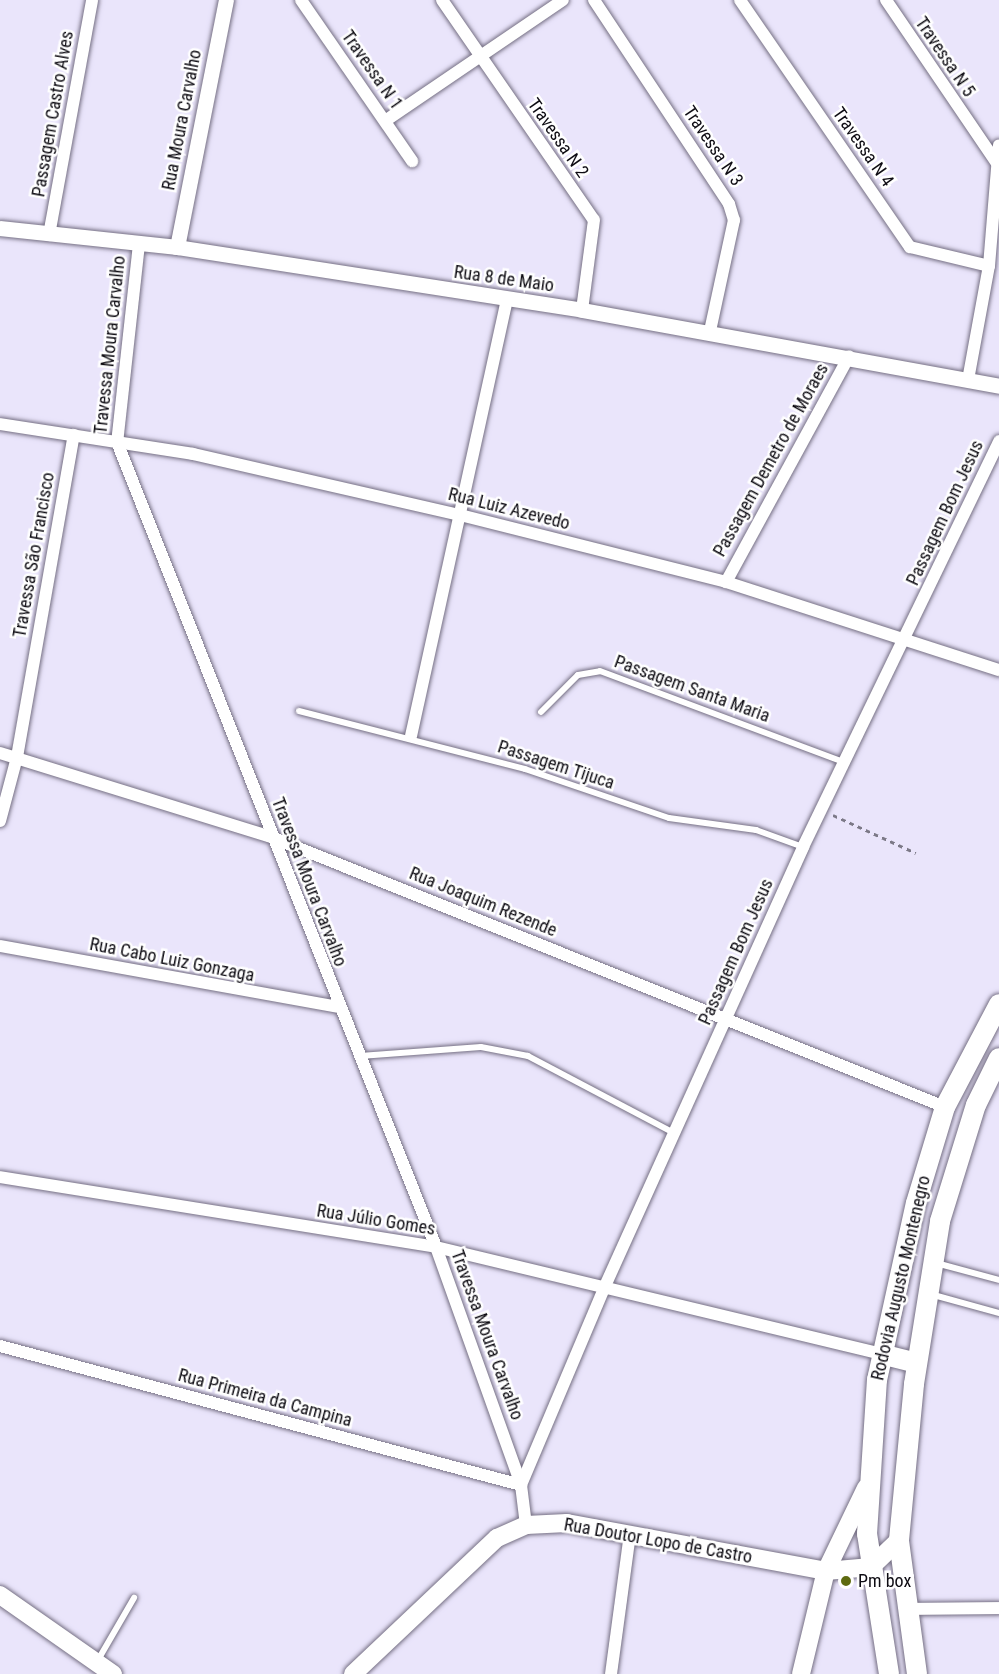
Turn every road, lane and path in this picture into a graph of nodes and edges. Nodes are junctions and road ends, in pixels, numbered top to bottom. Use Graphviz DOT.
graph roads {
  1 [pos="92,0"];
  2 [pos="226,0"];
  3 [pos="301,0"];
  4 [pos="442,0"];
  5 [pos="563,0"];
  6 [pos="594,0"];
  7 [pos="740,0"];
  8 [pos="886,0"];
  9 [pos="479,56"];
  10 [pos="385,121"];
  11 [pos="999,145"];
  12 [pos="412,161"];
  13 [pos="997,164"];
  14 [pos="0,228"];
  15 [pos="49,235"];
  16 [pos="139,244"];
  17 [pos="177,247"];
  18 [pos="989,266"];
  19 [pos="507,300"];
  20 [pos="582,310"];
  21 [pos="710,331"];
  22 [pos="849,356"];
  23 [pos="968,380"];
  24 [pos="999,386"];
  25 [pos="0,424"];
  26 [pos="74,435"];
  27 [pos="999,441"];
  28 [pos="117,442"];
  29 [pos="460,515"];
  30 [pos="726,582"];
  31 [pos="906,638"];
  32 [pos="999,670"];
  33 [pos="299,711"];
  34 [pos="541,712"];
  35 [pos="411,736"];
  36 [pos="0,753"];
  37 [pos="17,756"];
  38 [pos="844,762"];
  39 [pos="821,809"];
  40 [pos="0,821"];
  41 [pos="271,837"];
  42 [pos="803,847"];
  43 [pos="916,853"];
  44 [pos="0,946"];
  45 [pos="999,1004"];
  46 [pos="338,1007"];
  47 [pos="725,1019"];
  48 [pos="360,1056"];
  49 [pos="999,1058"];
  50 [pos="945,1107"];
  51 [pos="674,1133"];
  52 [pos="924,1176"];
  53 [pos="0,1177"];
  54 [pos="951,1184"];
  55 [pos="436,1248"];
  56 [pos="932,1262"];
  57 [pos="999,1280"];
  58 [pos="605,1286"];
  59 [pos="927,1293"];
  60 [pos="999,1313"];
  61 [pos="0,1346"];
  62 [pos="881,1354"];
  63 [pos="917,1363"];
  64 [pos="521,1485"];
  65 [pos="866,1488"];
  66 [pos="526,1525"];
  67 [pos="630,1533"];
  68 [pos="899,1540"];
  69 [pos="872,1566"];
  70 [pos="826,1571"];
  71 [pos="0,1595"];
  72 [pos="134,1598"];
  73 [pos="999,1608"];
  74 [pos="907,1609"];
  75 [pos="96,1663"];
  76 [pos="113,1674"];
  77 [pos="353,1674"];
  78 [pos="611,1674"];
  79 [pos="801,1674"];
  80 [pos="889,1674"];
  81 [pos="918,1674"];
  1 -- 15 [label="street, Passagem Castro Alves"];
  2 -- 17 [label="street, Rua Moura Carvalho"];
  3 -- 10 [label="street, Travessa N 1"];
  4 -- 9 [label="street, Travessa N 2"];
  5 -- 9 [label="street"];
  6 -- 21 [label="street, Travessa N 3"];
  7 -- 18 [label="street, Travessa N 4"];
  8 -- 13 [label="street, Travessa N 5"];
  9 -- 10 [label="street"];
  9 -- 20 [label="street, Travessa N 2"];
  10 -- 12 [label="street, Travessa N 1"];
  11 -- 13 [label="street"];
  13 -- 18 [label="street"];
  14 -- 15 [label="street, Rua 8 de Maio"];
  15 -- 16 [label="street, Rua 8 de Maio"];
  16 -- 17 [label="street, Rua 8 de Maio"];
  16 -- 28 [label="street, Travessa Moura Carvalho"];
  17 -- 19 [label="street, Rua 8 de Maio"];
  18 -- 23 [label="street"];
  19 -- 20 [label="street, Rua 8 de Maio"];
  19 -- 29 [label="street"];
  20 -- 21 [label="street, Rua 8 de Maio"];
  21 -- 22 [label="street, Rua 8 de Maio"];
  22 -- 23 [label="street, Rua 8 de Maio"];
  22 -- 30 [label="street, Passagem Demetro de Moraes"];
  23 -- 24 [label="street, Rua 8 de Maio"];
  25 -- 26 [label="street, Rua Luiz Azevedo"];
  26 -- 28 [label="street, Rua Luiz Azevedo"];
  26 -- 37 [label="street, Travessa São Francisco"];
  27 -- 31 [label="street, Passagem Bom Jesus"];
  28 -- 29 [label="street, Rua Luiz Azevedo"];
  28 -- 41 [label="street, Travessa Moura Carvalho"];
  29 -- 30 [label="street, Rua Luiz Azevedo"];
  29 -- 35 [label="street"];
  30 -- 31 [label="street, Rua Luiz Azevedo"];
  31 -- 32 [label="street, Rua Luiz Azevedo"];
  31 -- 38 [label="street, Passagem Bom Jesus"];
  33 -- 35 [label="lane, Passagem Tijuca"];
  34 -- 38 [label="lane, Passagem Santa Maria"];
  35 -- 42 [label="lane, Passagem Tijuca"];
  36 -- 37 [label="street, Rua Joaquim Rezende"];
  37 -- 40 [label="street, Travessa São Francisco"];
  37 -- 41 [label="street, Rua Joaquim Rezende"];
  38 -- 39 [label="street, Passagem Bom Jesus"];
  39 -- 42 [label="street, Passagem Bom Jesus"];
  39 -- 43 [label="path"];
  41 -- 46 [label="street, Travessa Moura Carvalho"];
  41 -- 47 [label="street, Rua Joaquim Rezende"];
  42 -- 47 [label="street, Passagem Bom Jesus"];
  44 -- 46 [label="street, Rua Cabo Luiz Gonzaga"];
  45 -- 50 [label="main road, Rodovia Augusto Montenegro"];
  46 -- 48 [label="street, Travessa Moura Carvalho"];
  47 -- 50 [label="street, Rua Joaquim Rezende"];
  47 -- 51 [label="street, Passagem Bom Jesus"];
  48 -- 51 [label="lane"];
  48 -- 55 [label="street, Travessa Moura Carvalho"];
  49 -- 54 [label="main road, Rodovia Augusto Montenegro"];
  50 -- 52 [label="main road, Rodovia Augusto Montenegro"];
  51 -- 58 [label="street, Passagem Bom Jesus"];
  52 -- 54 [label="main road"];
  52 -- 62 [label="main road, Rodovia Augusto Montenegro"];
  53 -- 55 [label="street, Rua Júlio Gomes"];
  54 -- 56 [label="main road, Rodovia Augusto Montenegro"];
  55 -- 58 [label="street, Rua Júlio Gomes"];
  55 -- 64 [label="street, Travessa Moura Carvalho"];
  56 -- 57 [label="lane"];
  56 -- 59 [label="main road, Rodovia Augusto Montenegro"];
  58 -- 62 [label="street, Rua Júlio Gomes"];
  58 -- 64 [label="street, Passagem Bom Jesus"];
  59 -- 60 [label="lane"];
  59 -- 63 [label="main road, Rodovia Augusto Montenegro"];
  61 -- 64 [label="street, Rua Primeira da Campina"];
  62 -- 63 [label="main road"];
  62 -- 65 [label="main road, Rodovia Augusto Montenegro"];
  63 -- 68 [label="main road, Rodovia Augusto Montenegro"];
  64 -- 66 [label="street, Travessa Moura Carvalho"];
  65 -- 69 [label="main road, Rodovia Augusto Montenegro"];
  65 -- 70 [label="main road"];
  66 -- 67 [label="main road, Rua Doutor Lopo de Castro"];
  66 -- 77 [label="main road, Rua Doutor Lopo de Castro"];
  67 -- 70 [label="main road, Rua Doutor Lopo de Castro"];
  67 -- 78 [label="street"];
  68 -- 69 [label="main road"];
  68 -- 74 [label="main road, Rodovia Augusto Montenegro"];
  69 -- 70 [label="main road, Rua Doutor Lopo de Castro"];
  69 -- 80 [label="main road, Rodovia Augusto Montenegro"];
  70 -- 79 [label="main road"];
  71 -- 75 [label="main road"];
  72 -- 75 [label="lane"];
  73 -- 74 [label="street"];
  74 -- 81 [label="main road, Rodovia Augusto Montenegro"];
  75 -- 76 [label="main road"];
}
